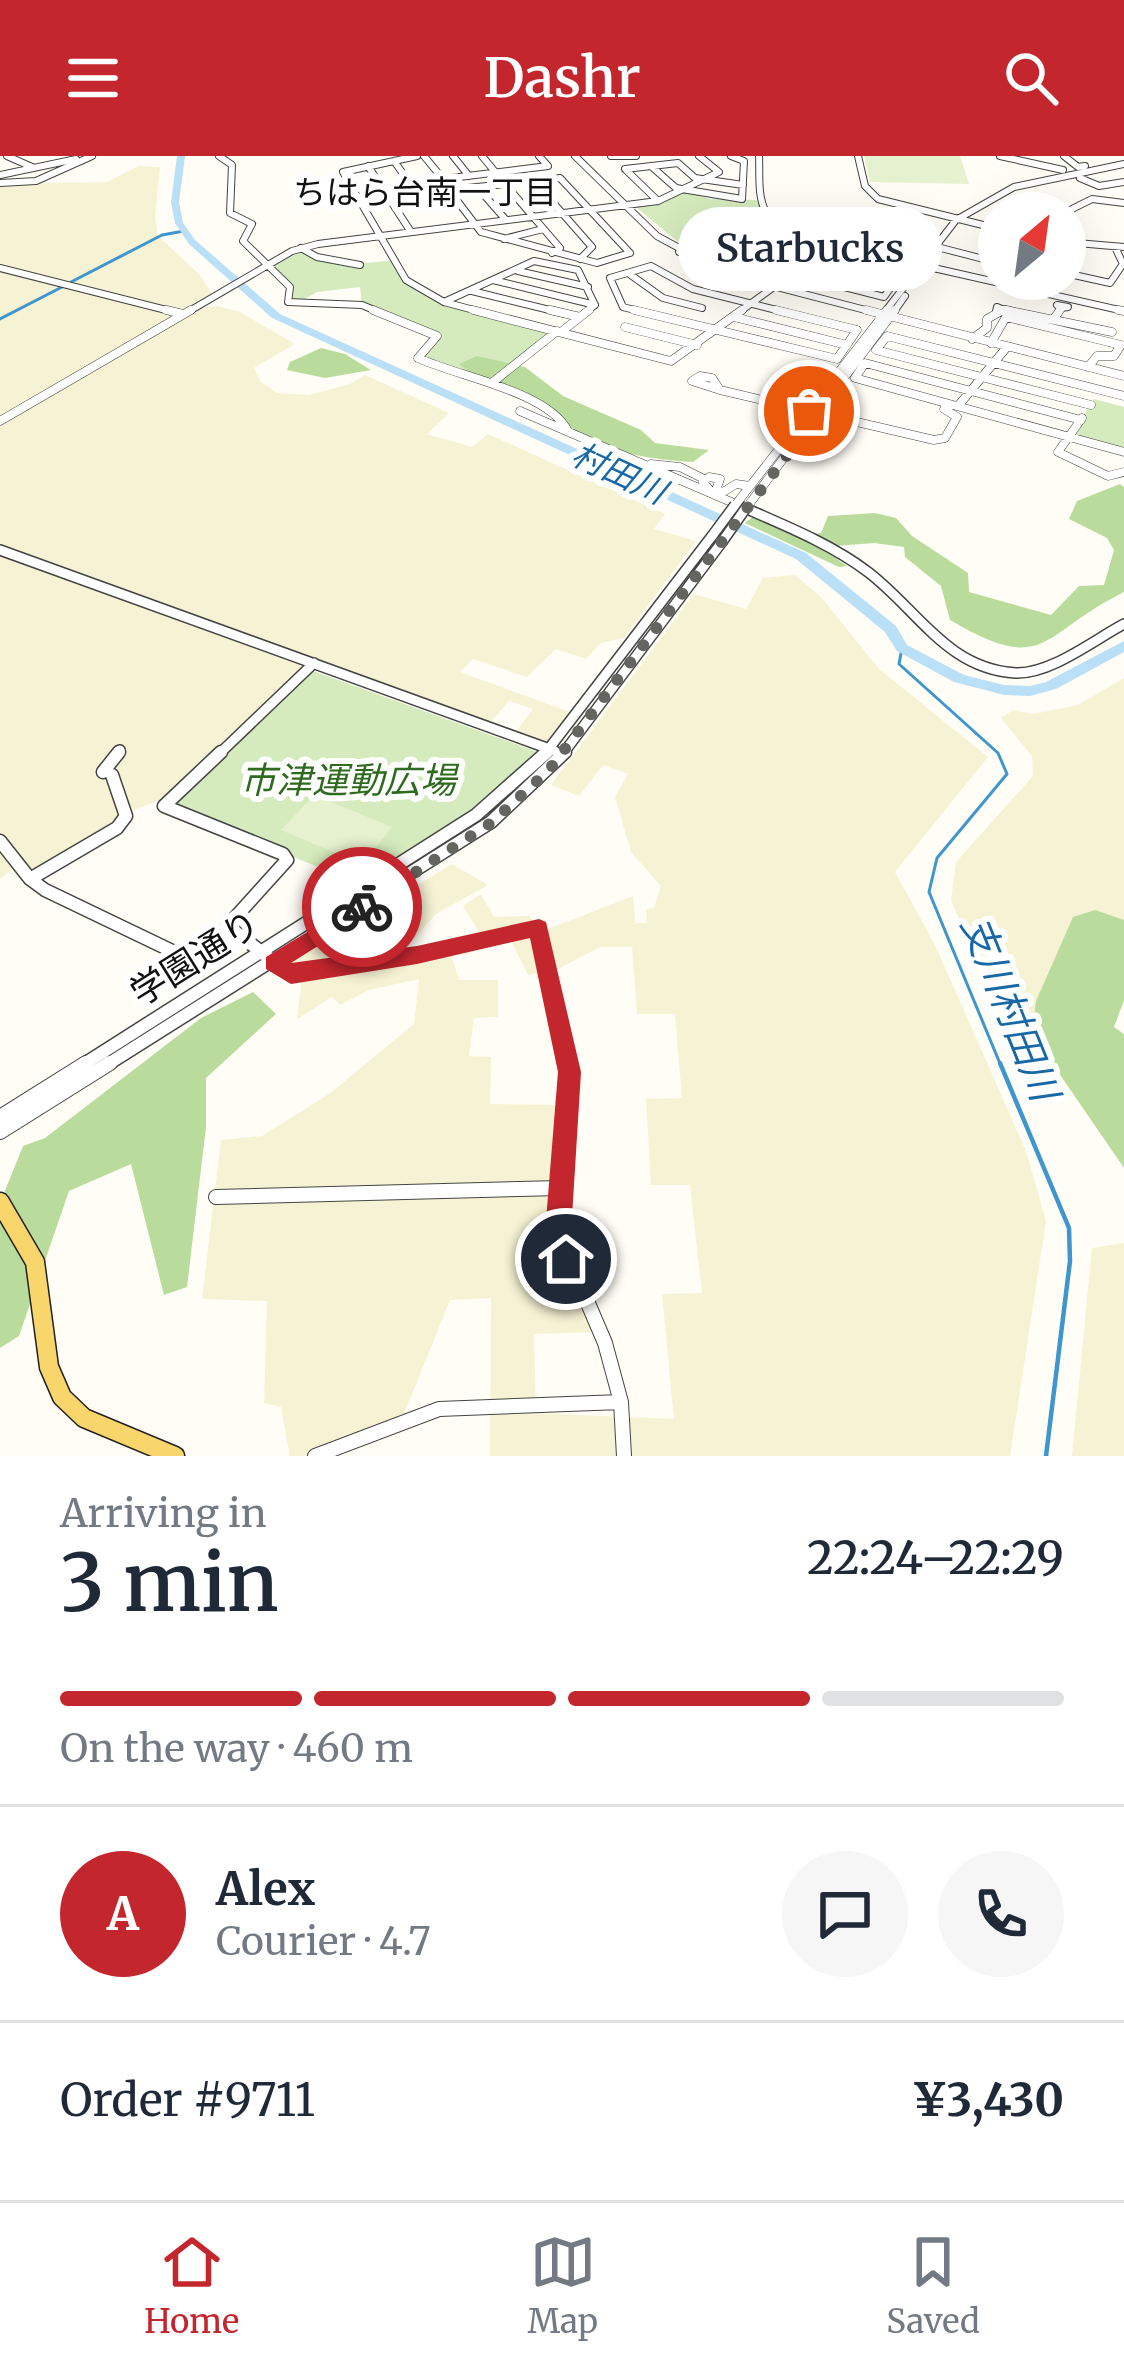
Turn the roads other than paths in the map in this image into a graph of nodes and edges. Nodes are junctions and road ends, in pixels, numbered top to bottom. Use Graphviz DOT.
graph roads {
  1 [pos="8,156"];
  2 [pos="88,156"];
  3 [pos="220,156"];
  4 [pos="421,156"];
  5 [pos="453,156"];
  6 [pos="482,156"];
  7 [pos="511,156"];
  8 [pos="539,156"];
  9 [pos="574,156"];
  10 [pos="611,156"];
  11 [pos="636,156"];
  12 [pos="699,156"];
  13 [pos="731,156"];
  14 [pos="759,156"];
  15 [pos="858,156"];
  16 [pos="1000,156"];
  17 [pos="1060,156"];
  18 [pos="394,160"];
  19 [pos="1030,163"];
  20 [pos="1124,163"];
  21 [pos="368,166"];
  22 [pos="651,166"];
  23 [pos="34,167"];
  24 [pos="1078,167"];
  25 [pos="522,170"];
  26 [pos="496,172"];
  27 [pos="469,176"];
  28 [pos="0,177"];
  29 [pos="44,178"];
  30 [pos="533,180"];
  31 [pos="701,182"];
  32 [pos="1124,182"];
  33 [pos="505,184"];
  34 [pos="477,187"];
  35 [pos="742,188"];
  36 [pos="685,190"];
  37 [pos="1124,198"];
  38 [pos="390,200"];
  39 [pos="658,201"];
  40 [pos="1086,202"];
  41 [pos="360,204"];
  42 [pos="624,205"];
  43 [pos="590,209"];
  44 [pos="561,213"];
  45 [pos="533,217"];
  46 [pos="506,220"];
  47 [pos="960,221"];
  48 [pos="475,224"];
  49 [pos="978,225"];
  50 [pos="542,229"];
  51 [pos="411,232"];
  52 [pos="736,236"];
  53 [pos="380,237"];
  54 [pos="504,239"];
  55 [pos="344,241"];
  56 [pos="712,243"];
  57 [pos="1086,244"];
  58 [pos="877,247"];
  59 [pos="1120,247"];
  60 [pos="300,248"];
  61 [pos="941,248"];
  62 [pos="679,251"];
  63 [pos="552,253"];
  64 [pos="820,253"];
  65 [pos="902,253"];
  66 [pos="978,258"];
  67 [pos="580,259"];
  68 [pos="268,262"];
  69 [pos="806,263"];
  70 [pos="0,268"];
  71 [pos="515,270"];
  72 [pos="1122,270"];
  73 [pos="628,273"];
  74 [pos="791,274"];
  75 [pos="1086,278"];
  76 [pos="493,280"];
  77 [pos="893,284"];
  78 [pos="588,287"];
  79 [pos="772,289"];
  80 [pos="470,290"];
  81 [pos="717,295"];
  82 [pos="994,300"];
  83 [pos="444,302"];
  84 [pos="753,303"];
  85 [pos="595,305"];
  86 [pos="702,308"];
  87 [pos="1061,308"];
  88 [pos="998,309"];
  89 [pos="1124,310"];
  90 [pos="183,314"];
  91 [pos="638,316"];
  92 [pos="580,317"];
  93 [pos="734,317"];
  94 [pos="885,317"];
  95 [pos="1055,317"];
  96 [pos="683,322"];
  97 [pos="625,327"];
  98 [pos="718,330"];
  99 [pos="559,332"];
  100 [pos="1112,332"];
  101 [pos="972,338"];
  102 [pos="992,343"];
  103 [pos="606,344"];
  104 [pos="698,345"];
  105 [pos="847,345"];
  106 [pos="1007,347"];
  107 [pos="994,363"];
  108 [pos="1088,367"];
  109 [pos="1124,376"];
  110 [pos="982,377"];
  111 [pos="493,382"];
  112 [pos="842,382"];
  113 [pos="720,390"];
  114 [pos="1101,390"];
  115 [pos="970,391"];
  116 [pos="1124,396"];
  117 [pos="1090,405"];
  118 [pos="958,406"];
  119 [pos="520,411"];
  120 [pos="814,412"];
  121 [pos="1081,420"];
  122 [pos="0,421"];
  123 [pos="569,432"];
  124 [pos="1070,437"];
  125 [pos="1124,451"];
  126 [pos="641,463"];
  127 [pos="1124,472"];
  128 [pos="704,479"];
  129 [pos="750,486"];
  130 [pos="706,492"];
  131 [pos="745,501"];
  132 [pos="717,539"];
  133 [pos="0,550"];
  134 [pos="1124,624"];
  135 [pos="314,663"];
  136 [pos="550,749"];
  137 [pos="120,750"];
  138 [pos="563,754"];
  139 [pos="0,841"];
  140 [pos="30,879"];
  141 [pos="334,906"];
  142 [pos="346,918"];
  143 [pos="229,927"];
  144 [pos="263,951"];
  145 [pos="274,963"];
  146 [pos="0,1117"];
  147 [pos="0,1132"];
  148 [pos="560,1188"];
  149 [pos="216,1197"];
  150 [pos="0,1202"];
  151 [pos="621,1402"];
  152 [pos="175,1456"];
  153 [pos="315,1456"];
  154 [pos="624,1456"];
  1 -- 23 [label="street"];
  2 -- 23 [label="street"];
  2 -- 29 [label="street"];
  3 -- 68 [label="street"];
  4 -- 18 [label="street"];
  4 -- 27 [label="street"];
  5 -- 27 [label="street"];
  6 -- 26 [label="street"];
  7 -- 25 [label="street"];
  8 -- 25 [label="street"];
  9 -- 42 [label="street"];
  10 -- 11 [label="street"];
  12 -- 31 [label="street"];
  13 -- 35 [label="street"];
  14 -- 89 [label="street, bridge"];
  15 -- 47 [label="street"];
  16 -- 19 [label="street"];
  17 -- 19 [label="street"];
  17 -- 24 [label="street"];
  18 -- 21 [label="street"];
  18 -- 38 [label="street"];
  19 -- 24 [label="street"];
  20 -- 24 [label="street"];
  20 -- 32 [label="street"];
  20 -- 47 [label="street"];
  21 -- 38 [label="street"];
  21 -- 41 [label="street"];
  22 -- 31 [label="street"];
  22 -- 36 [label="street"];
  22 -- 39 [label="street"];
  23 -- 28 [label="street"];
  23 -- 29 [label="street"];
  25 -- 26 [label="street"];
  26 -- 27 [label="street"];
  28 -- 29 [label="street"];
  30 -- 33 [label="street"];
  30 -- 43 [label="street"];
  30 -- 44 [label="street"];
  31 -- 35 [label="street"];
  31 -- 36 [label="street"];
  33 -- 34 [label="street"];
  33 -- 45 [label="street"];
  34 -- 46 [label="street"];
  34 -- 48 [label="street"];
  35 -- 36 [label="street"];
  36 -- 39 [label="street"];
  37 -- 40 [label="street"];
  38 -- 41 [label="street"];
  38 -- 51 [label="street"];
  39 -- 42 [label="street"];
  41 -- 53 [label="street"];
  42 -- 43 [label="street"];
  42 -- 62 [label="street"];
  43 -- 44 [label="street"];
  43 -- 67 [label="street"];
  44 -- 45 [label="street"];
  44 -- 67 [label="street"];
  45 -- 46 [label="street"];
  45 -- 50 [label="street"];
  46 -- 48 [label="street"];
  47 -- 49 [label="street"];
  47 -- 61 [label="street"];
  47 -- 94 [label="street"];
  48 -- 51 [label="street"];
  48 -- 54 [label="street"];
  50 -- 54 [label="street"];
  50 -- 63 [label="street"];
  51 -- 53 [label="street"];
  52 -- 56 [label="street"];
  52 -- 64 [label="street"];
  52 -- 69 [label="street"];
  53 -- 55 [label="street"];
  53 -- 83 [label="street"];
  54 -- 63 [label="street"];
  55 -- 60 [label="street"];
  55 -- 60 [label="street"];
  56 -- 62 [label="street"];
  56 -- 74 [label="street"];
  57 -- 59 [label="street"];
  58 -- 65 [label="street"];
  59 -- 72 [label="street"];
  60 -- 68 [label="street"];
  61 -- 66 [label="street"];
  61 -- 94 [label="street"];
  62 -- 79 [label="street"];
  63 -- 67 [label="street"];
  64 -- 69 [label="street"];
  64 -- 77 [label="street"];
  68 -- 90 [label="street"];
  68 -- 111 [label="street"];
  69 -- 74 [label="street"];
  69 -- 77 [label="street"];
  70 -- 90 [label="street"];
  71 -- 76 [label="street"];
  71 -- 78 [label="street"];
  71 -- 78 [label="street"];
  72 -- 75 [label="street"];
  73 -- 81 [label="street"];
  73 -- 86 [label="street"];
  73 -- 96 [label="street"];
  74 -- 77 [label="street"];
  74 -- 79 [label="street"];
  76 -- 80 [label="street"];
  76 -- 85 [label="street"];
  78 -- 85 [label="street"];
  79 -- 84 [label="street"];
  79 -- 94 [label="street"];
  80 -- 83 [label="street"];
  80 -- 92 [label="street"];
  81 -- 84 [label="street"];
  81 -- 86 [label="street"];
  82 -- 88 [label="street"];
  83 -- 99 [label="street"];
  84 -- 93 [label="street"];
  84 -- 105 [label="street"];
  85 -- 92 [label="street"];
  86 -- 96 [label="street"];
  87 -- 95 [label="street"];
  88 -- 95 [label="street"];
  88 -- 101 [label="street"];
  90 -- 122 [label="street"];
  91 -- 97 [label="street"];
  92 -- 99 [label="street"];
  93 -- 98 [label="street"];
  93 -- 105 [label="street"];
  94 -- 101 [label="street"];
  94 -- 112 [label="street"];
  94 -- 120 [label="street"];
  95 -- 100 [label="street"];
  96 -- 98 [label="street"];
  97 -- 103 [label="street"];
  97 -- 104 [label="street"];
  98 -- 104 [label="street"];
  98 -- 105 [label="street"];
  99 -- 103 [label="street"];
  99 -- 111 [label="street"];
  101 -- 102 [label="street"];
  102 -- 106 [label="street"];
  102 -- 108 [label="street"];
  103 -- 104 [label="street"];
  106 -- 107 [label="street"];
  106 -- 108 [label="street"];
  107 -- 110 [label="street"];
  107 -- 110 [label="street"];
  107 -- 114 [label="street"];
  108 -- 109 [label="street"];
  110 -- 115 [label="street"];
  110 -- 117 [label="street"];
  111 -- 123 [label="street"];
  112 -- 120 [label="street"];
  112 -- 120 [label="street"];
  113 -- 120 [label="street"];
  114 -- 116 [label="street"];
  114 -- 117 [label="street"];
  115 -- 118 [label="street"];
  115 -- 118 [label="street"];
  115 -- 121 [label="street"];
  117 -- 121 [label="street"];
  118 -- 124 [label="street"];
  119 -- 123 [label="street"];
  120 -- 129 [label="street"];
  120 -- 131 [label="street"];
  121 -- 124 [label="street"];
  123 -- 126 [label="street"];
  124 -- 125 [label="street"];
  124 -- 127 [label="street"];
  126 -- 128 [label="street"];
  126 -- 130 [label="street"];
  128 -- 129 [label="street"];
  128 -- 130 [label="street"];
  129 -- 131 [label="street"];
  130 -- 134 [label="street"];
  131 -- 132 [label="street, bridge"];
  132 -- 136 [label="street, 学園通り"];
  132 -- 138 [label="street"];
  133 -- 135 [label="street"];
  135 -- 136 [label="street"];
  135 -- 143 [label="street"];
  136 -- 138 [label="street"];
  136 -- 141 [label="street, 学園通り"];
  137 -- 140 [label="street"];
  138 -- 142 [label="street"];
  139 -- 140 [label="street"];
  140 -- 143 [label="street"];
  141 -- 142 [label="street"];
  141 -- 144 [label="street, 学園通り"];
  142 -- 145 [label="street"];
  143 -- 144 [label="street"];
  144 -- 145 [label="street"];
  144 -- 146 [label="street, 学園通り"];
  145 -- 147 [label="street"];
  145 -- 148 [label="street"];
  148 -- 149 [label="street"];
  148 -- 151 [label="street"];
  150 -- 152 [label="main road"];
  151 -- 153 [label="street"];
  151 -- 154 [label="street"];
}
